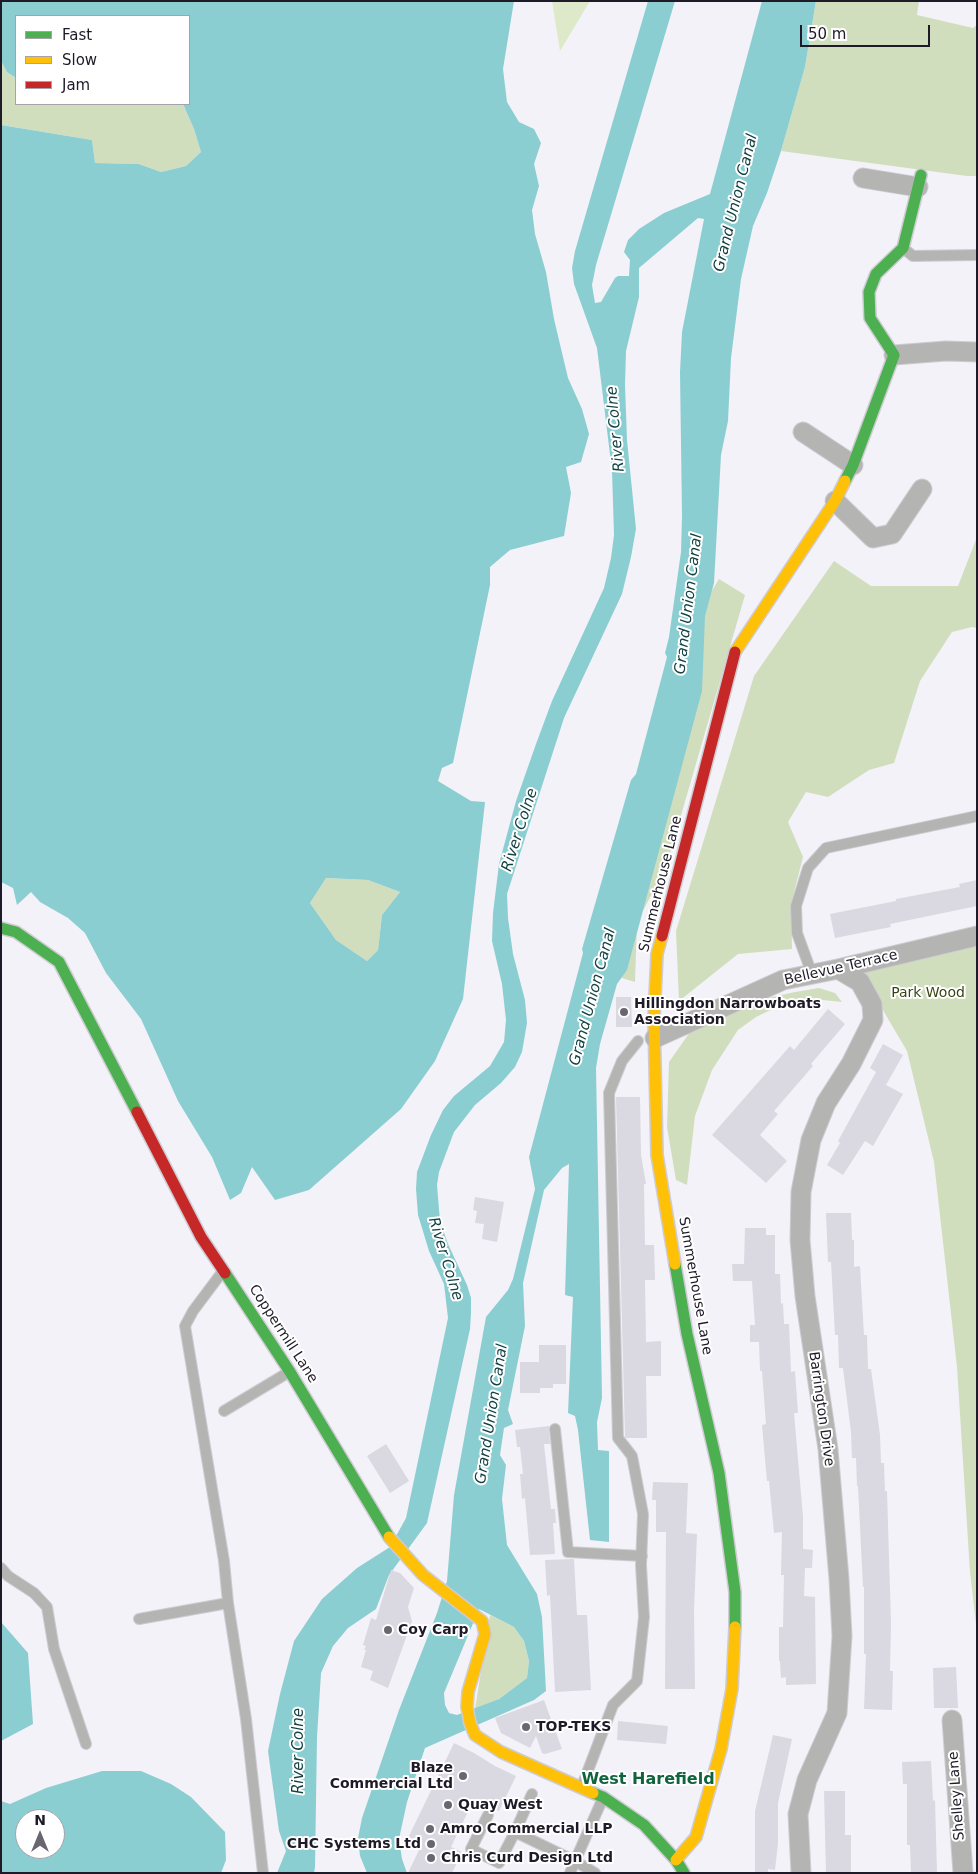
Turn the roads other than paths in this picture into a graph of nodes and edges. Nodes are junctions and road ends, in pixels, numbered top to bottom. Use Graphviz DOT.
graph roads {
  1 [pos="863,178"];
  2 [pos="919,181"];
  3 [pos="903,248"];
  4 [pos="977,255"];
  5 [pos="977,352"];
  6 [pos="894,355"];
  7 [pos="803,432"];
  8 [pos="854,465"];
  9 [pos="922,488"];
  10 [pos="835,501"];
  11 [pos="977,816"];
  12 [pos="1,928"];
  13 [pos="977,936"];
  14 [pos="838,969"];
  15 [pos="812,974"];
  16 [pos="646,1040"];
  17 [pos="224,1271"];
  18 [pos="290,1372"];
  19 [pos="224,1410"];
  20 [pos="556,1429"];
  21 [pos="642,1556"];
  22 [pos="1,1568"];
  23 [pos="228,1603"];
  24 [pos="139,1619"];
  25 [pos="952,1720"];
  26 [pos="86,1744"];
  27 [pos="581,1787"];
  28 [pos="532,1794"];
  29 [pos="603,1797"];
  30 [pos="488,1815"];
  31 [pos="515,1832"];
  32 [pos="676,1860"];
  33 [pos="575,1861"];
  34 [pos="263,1873"];
  35 [pos="570,1873"];
  36 [pos="596,1873"];
  37 [pos="684,1873"];
  38 [pos="801,1873"];
  39 [pos="963,1873"];
  1 -- 2 [label="street"];
  2 -- 3 [label="street"];
  3 -- 4 [label="lane"];
  3 -- 6 [label="street"];
  5 -- 6 [label="street"];
  6 -- 8 [label="street, Summerhouse Lane"];
  7 -- 8 [label="street"];
  8 -- 10 [label="street, Summerhouse Lane"];
  9 -- 10 [label="street"];
  10 -- 16 [label="street, Summerhouse Lane"];
  11 -- 15 [label="lane"];
  12 -- 17 [label="street, Coppermill Lane"];
  13 -- 14 [label="street, Bellevue Terrace"];
  14 -- 15 [label="street, Bellevue Terrace"];
  14 -- 38 [label="street, Barrington Drive"];
  15 -- 16 [label="street, Bellevue Terrace"];
  16 -- 21 [label="lane"];
  16 -- 32 [label="street, Summerhouse Lane"];
  17 -- 18 [label="street, Coppermill Lane"];
  17 -- 23 [label="lane"];
  18 -- 19 [label="lane"];
  18 -- 27 [label="street, Coppermill Lane"];
  20 -- 21 [label="lane"];
  21 -- 27 [label="lane"];
  22 -- 26 [label="lane"];
  23 -- 24 [label="lane"];
  23 -- 34 [label="lane"];
  25 -- 39 [label="street, Shelley Lane"];
  27 -- 29 [label="street, Coppermill Lane"];
  28 -- 31 [label="lane"];
  29 -- 32 [label="street, Coppermill Lane"];
  29 -- 33 [label="lane"];
  30 -- 31 [label="lane"];
  31 -- 33 [label="lane"];
  32 -- 37 [label="street, Coppermill Lane"];
  33 -- 35 [label="lane"];
  33 -- 36 [label="lane"];
}
